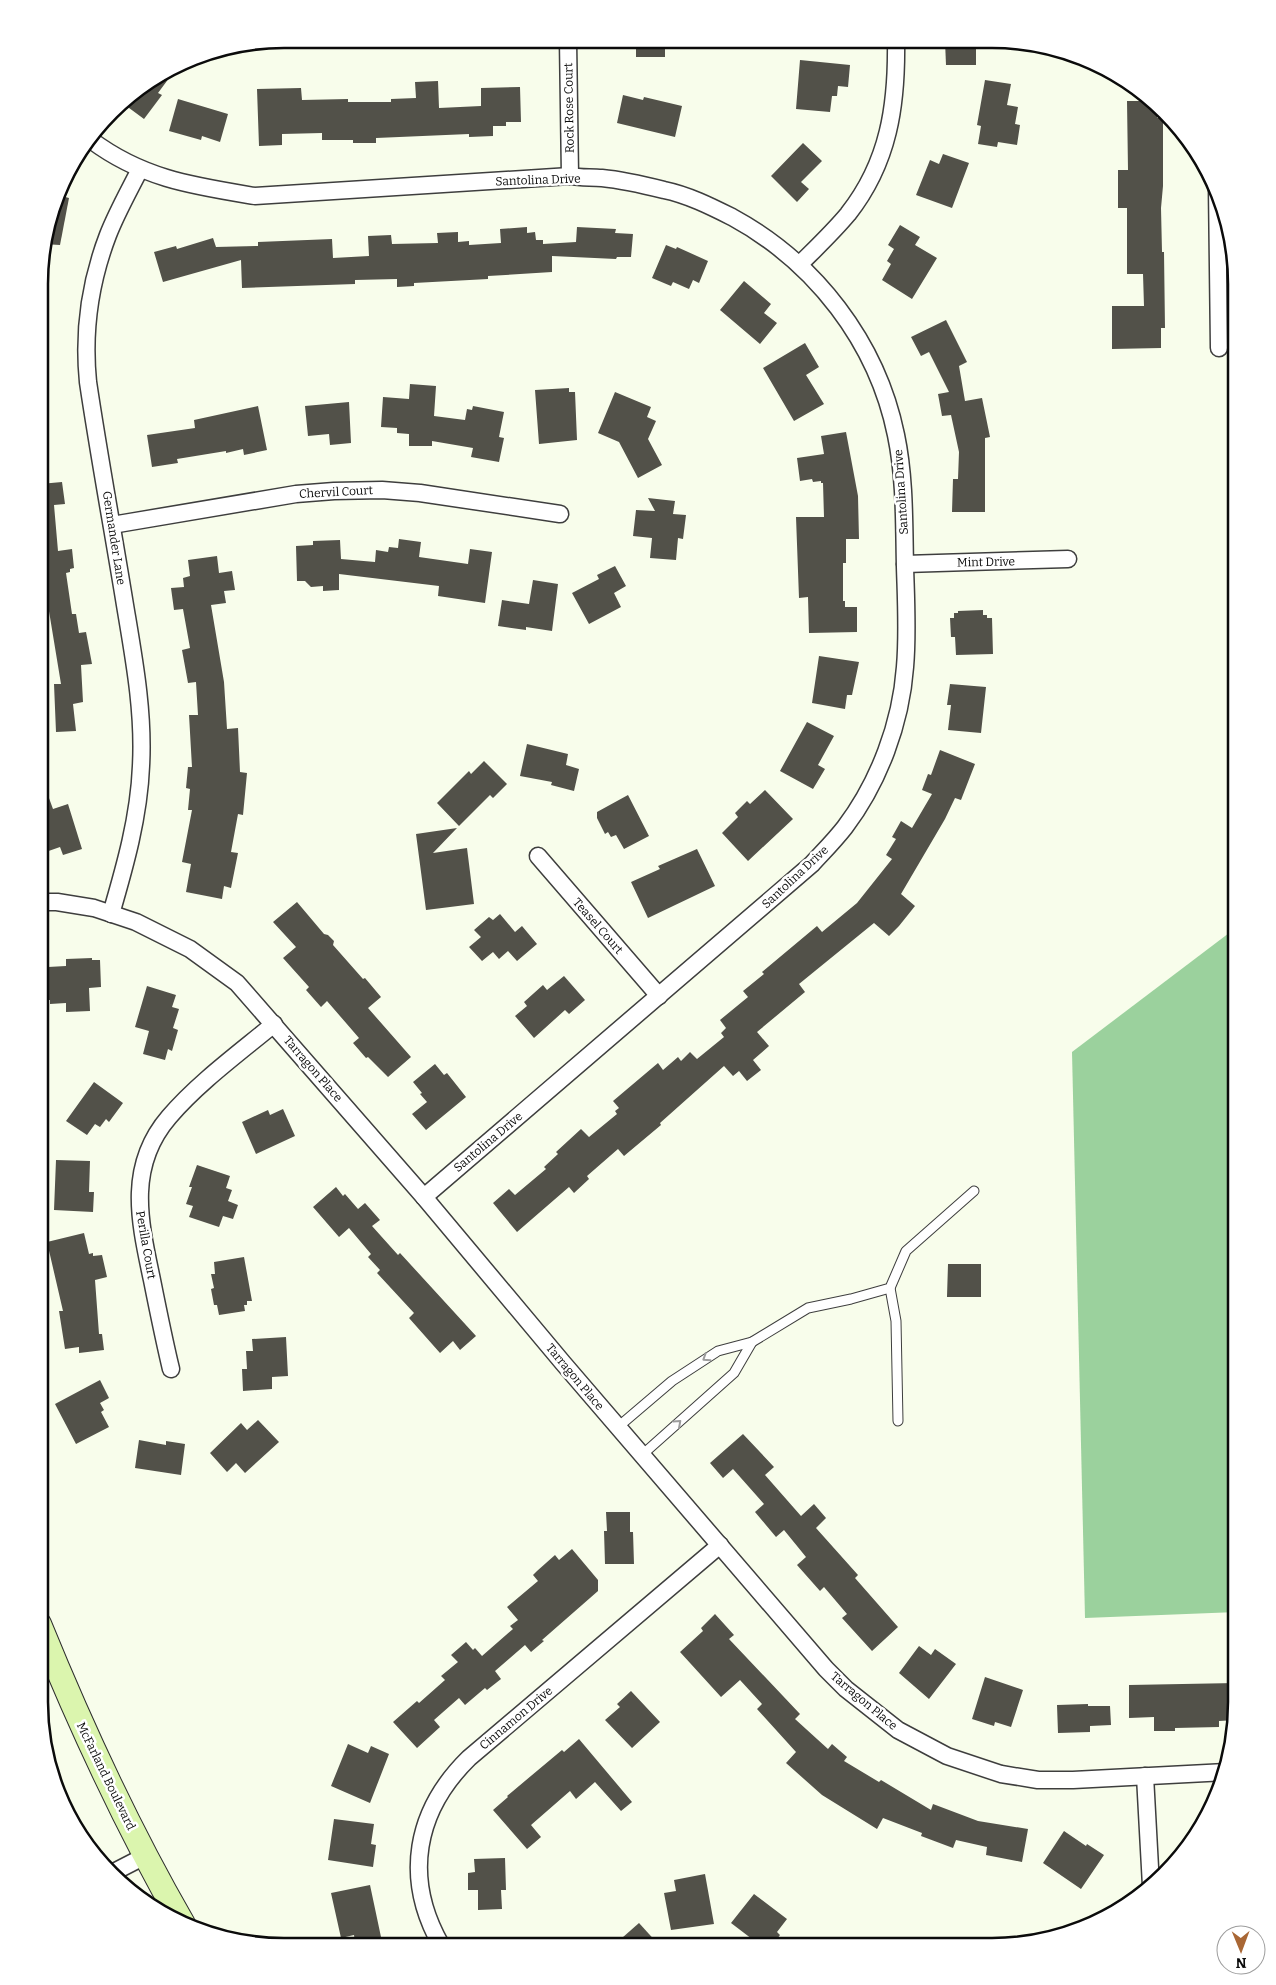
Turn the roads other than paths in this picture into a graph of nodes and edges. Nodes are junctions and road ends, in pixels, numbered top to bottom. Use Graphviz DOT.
graph roads {
  1 [pos="568,48"];
  2 [pos="896,48"];
  3 [pos="94,142"];
  4 [pos="140,169"];
  5 [pos="570,176"];
  6 [pos="1217,213"];
  7 [pos="800,264"];
  8 [pos="1219,348"];
  9 [pos="560,514"];
  10 [pos="112,525"];
  11 [pos="1068,559"];
  12 [pos="905,564"];
  13 [pos="538,856"];
  14 [pos="48,902"];
  15 [pos="111,914"];
  16 [pos="659,996"];
  17 [pos="274,1024"];
  18 [pos="974,1190"];
  19 [pos="424,1197"];
  20 [pos="890,1288"];
  21 [pos="752,1342"];
  22 [pos="171,1369"];
  23 [pos="898,1421"];
  24 [pos="618,1427"];
  25 [pos="642,1455"];
  26 [pos="720,1545"];
  27 [pos="48,1647"];
  28 [pos="1217,1772"];
  29 [pos="1145,1776"];
  30 [pos="145,1856"];
  31 [pos="119,1870"];
  32 [pos="1150,1877"];
  33 [pos="176,1911"];
  34 [pos="438,1938"];
  1 -- 5 [label="street, Rock Rose Court"];
  2 -- 7 [label="street"];
  3 -- 4 [label="street, Santolina Drive"];
  4 -- 5 [label="street, Santolina Drive"];
  4 -- 10 [label="street, Germander Lane"];
  5 -- 7 [label="street, Santolina Drive"];
  6 -- 8 [label="street"];
  7 -- 12 [label="street, Santolina Drive"];
  9 -- 10 [label="street, Chervil Court"];
  10 -- 15 [label="street, Germander Lane"];
  11 -- 12 [label="street, Mint Drive"];
  12 -- 16 [label="street, Santolina Drive"];
  13 -- 16 [label="street, Teasel Court"];
  14 -- 15 [label="street, Tarragon Place"];
  15 -- 17 [label="street, Tarragon Place"];
  16 -- 19 [label="street, Santolina Drive"];
  17 -- 19 [label="street, Tarragon Place"];
  17 -- 22 [label="street, Perilla Court"];
  18 -- 20 [label="lane"];
  19 -- 24 [label="street, Tarragon Place"];
  20 -- 21 [label="lane"];
  20 -- 23 [label="lane"];
  21 -- 24 [label="lane, one-way"];
  25 -- 21 [label="lane, one-way"];
  24 -- 25 [label="street, Tarragon Place"];
  25 -- 26 [label="street, Tarragon Place"];
  26 -- 29 [label="street, Tarragon Place"];
  26 -- 34 [label="street, Cinnamon Drive"];
  27 -- 30 [label="street, McFarland Boulevard"];
  28 -- 29 [label="street, Tarragon Place"];
  29 -- 32 [label="street"];
  30 -- 31 [label="street"];
  30 -- 33 [label="street, McFarland Boulevard"];
}
